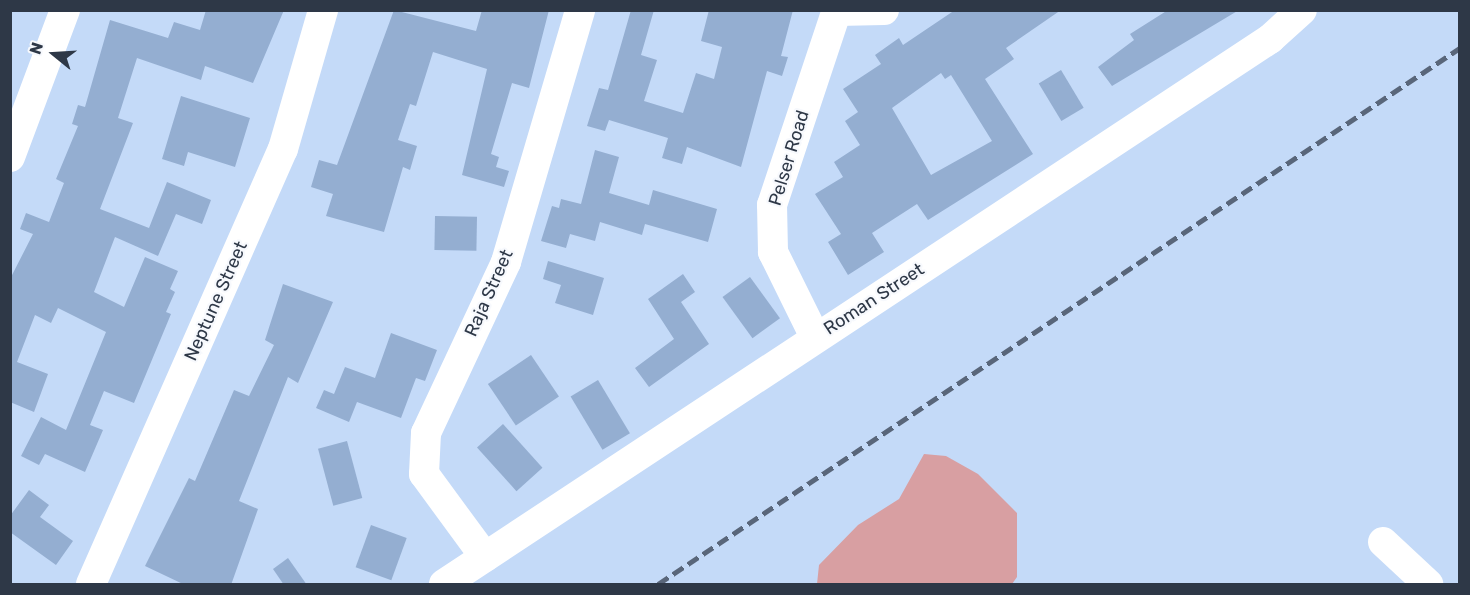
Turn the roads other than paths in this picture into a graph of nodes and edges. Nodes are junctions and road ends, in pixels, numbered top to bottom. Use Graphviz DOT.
graph roads {
  1 [pos="65,10"];
  2 [pos="323,10"];
  3 [pos="580,10"];
  4 [pos="884,10"];
  5 [pos="1302,10"];
  6 [pos="837,11"];
  7 [pos="10,158"];
  8 [pos="815,337"];
  9 [pos="1383,542"];
  10 [pos="485,557"];
  11 [pos="91,585"];
  12 [pos="444,585"];
  13 [pos="1428,585"];
  1 -- 7 [label="street"];
  2 -- 11 [label="street, Neptune Street"];
  3 -- 10 [label="street, Raja Street"];
  4 -- 6 [label="street"];
  5 -- 8 [label="street, Roman Street"];
  6 -- 8 [label="street, Pelser Road"];
  8 -- 10 [label="street, Roman Street"];
  9 -- 13 [label="street"];
  10 -- 12 [label="street, Roman Street"];
}
